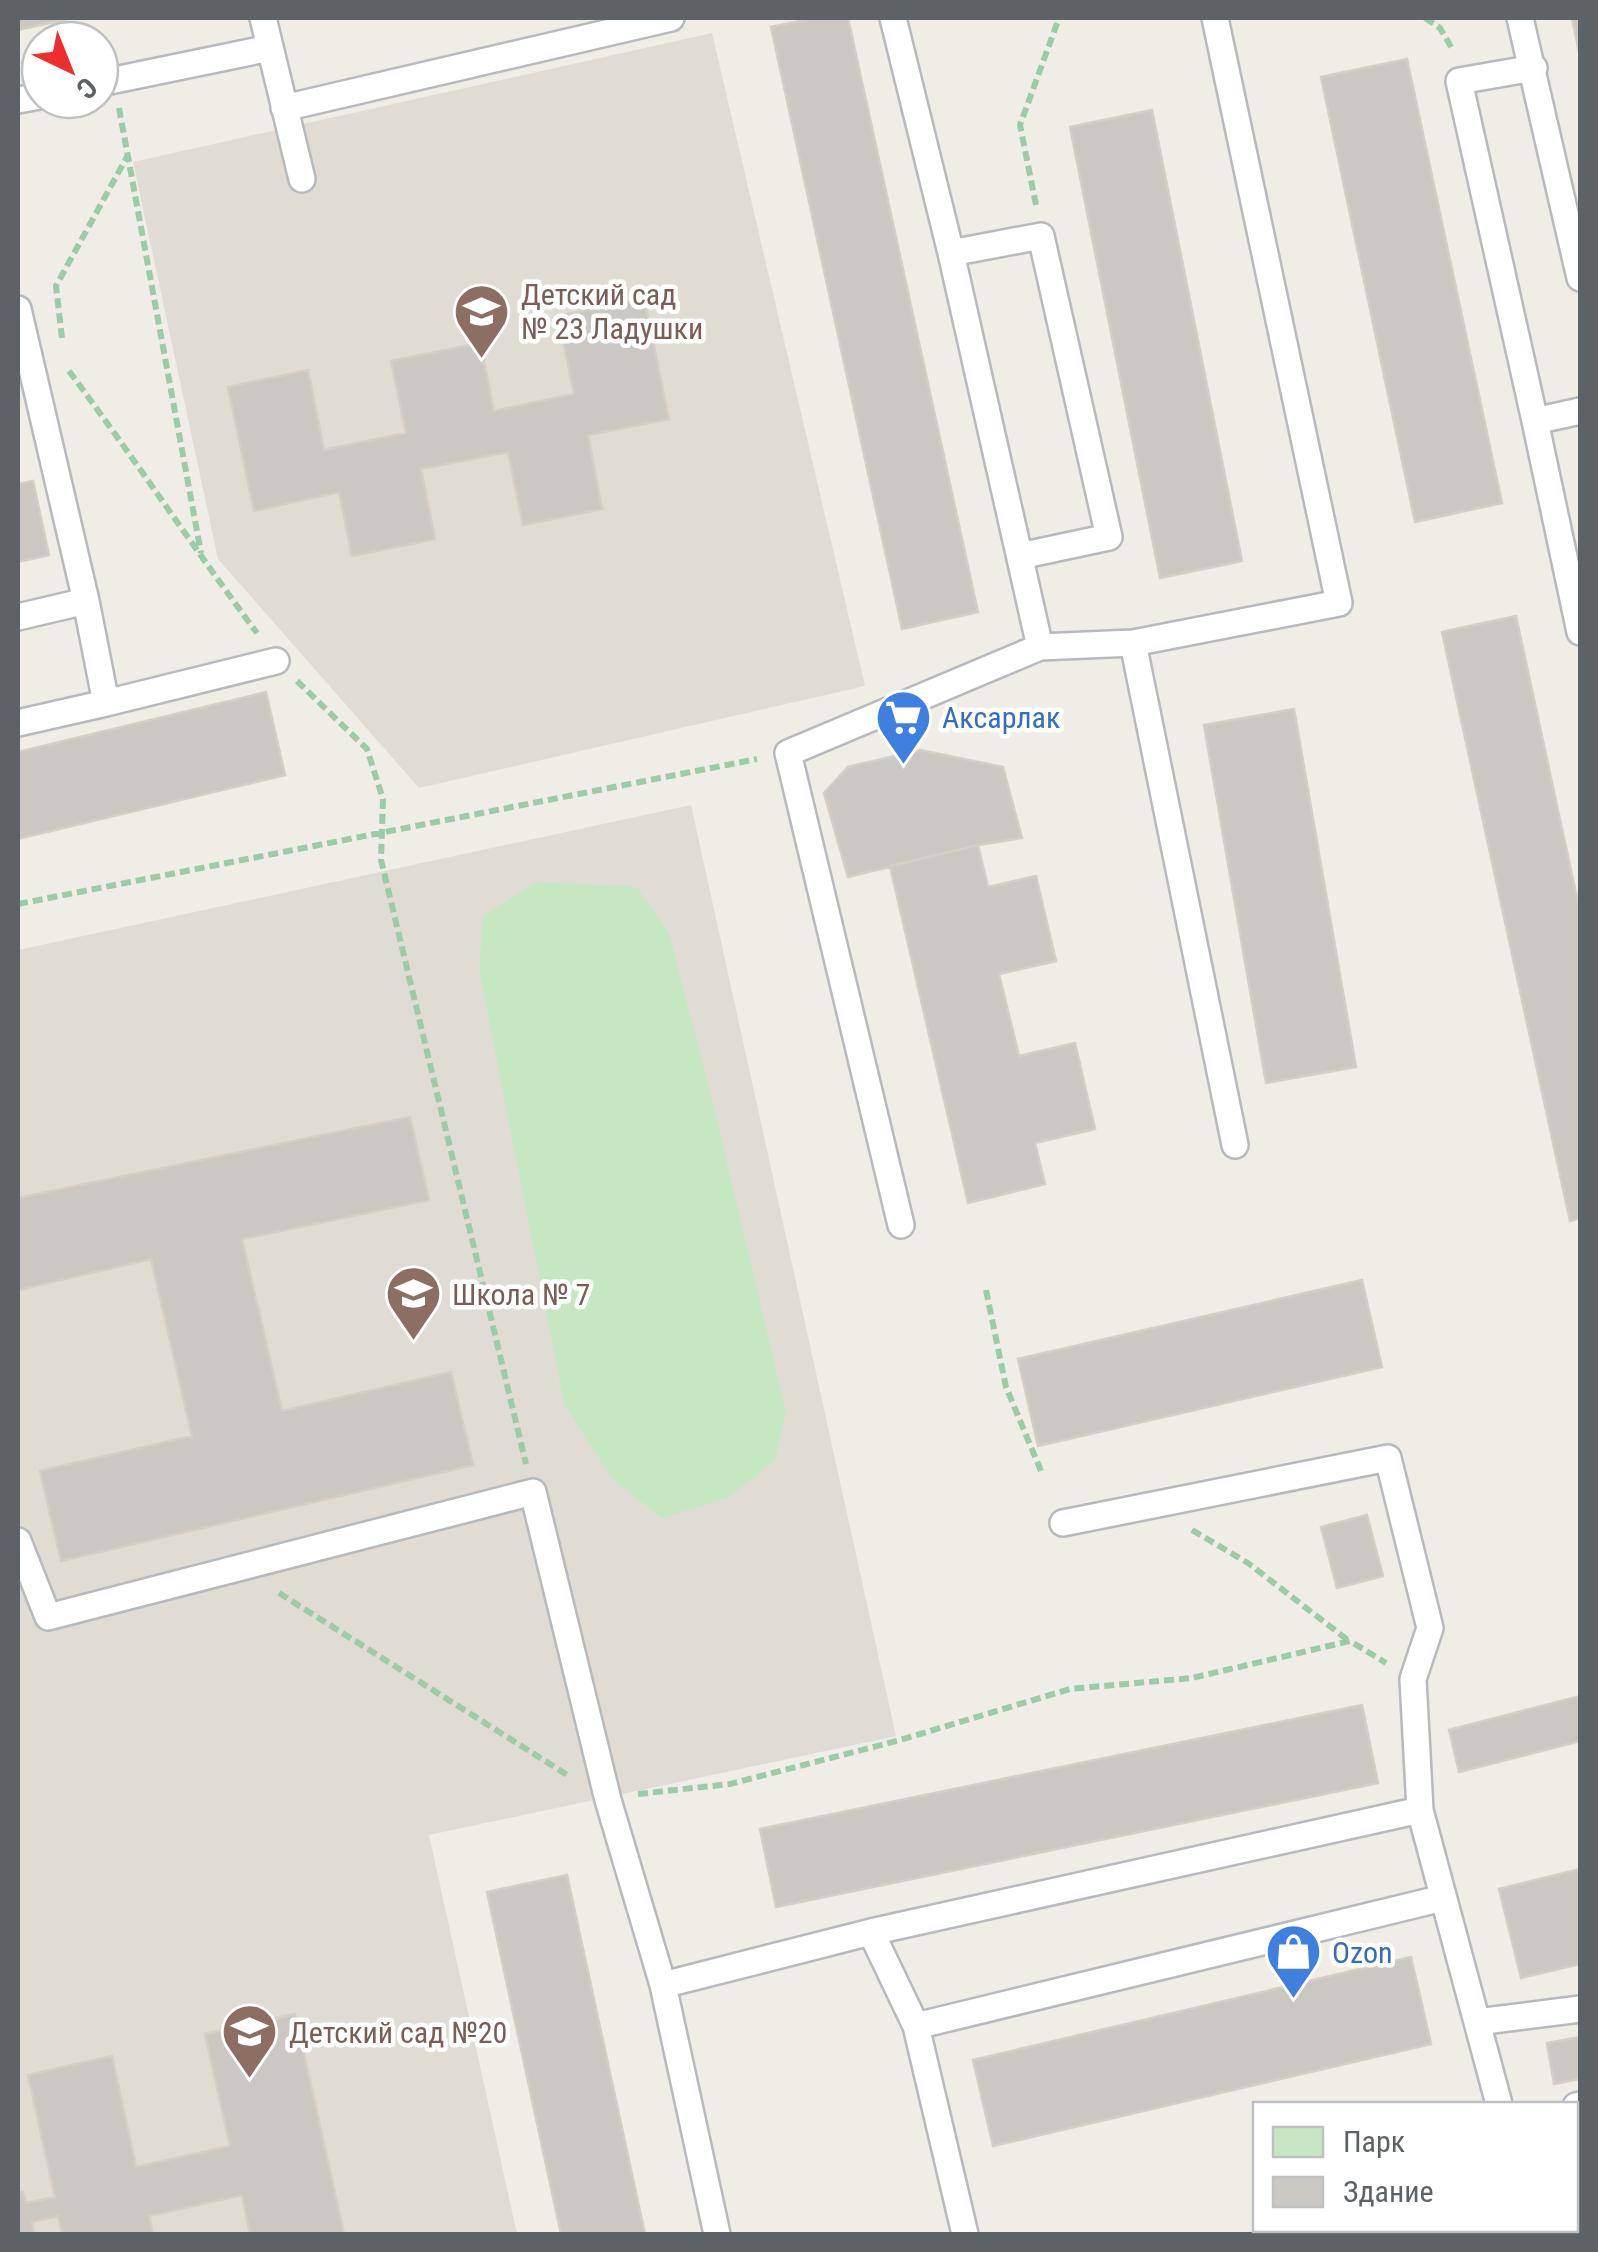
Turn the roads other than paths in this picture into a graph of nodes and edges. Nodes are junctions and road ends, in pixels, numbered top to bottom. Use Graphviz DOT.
graph roads {
  1 [pos="263,18"];
  2 [pos="671,18"];
  3 [pos="893,18"];
  4 [pos="1215,18"];
  5 [pos="1520,18"];
  6 [pos="270,48"];
  7 [pos="1534,68"];
  8 [pos="120,78"];
  9 [pos="284,108"];
  10 [pos="302,179"];
  11 [pos="951,253"];
  12 [pos="1580,278"];
  13 [pos="18,309"];
  14 [pos="22,355"];
  15 [pos="1580,411"];
  16 [pos="1535,421"];
  17 [pos="1020,556"];
  18 [pos="86,602"];
  19 [pos="18,617"];
  20 [pos="1580,632"];
  21 [pos="1133,644"];
  22 [pos="1040,647"];
  23 [pos="276,661"];
  24 [pos="106,704"];
  25 [pos="18,723"];
  26 [pos="1235,1145"];
  27 [pos="901,1225"];
  28 [pos="1063,1523"];
  29 [pos="18,1541"];
  30 [pos="1420,1810"];
  31 [pos="1443,1898"];
  32 [pos="871,1932"];
  33 [pos="663,1985"];
  34 [pos="1580,2009"];
  35 [pos="1477,2022"];
  36 [pos="916,2026"];
  37 [pos="1498,2102"];
  38 [pos="717,2234"];
  39 [pos="965,2234"];
  1 -- 6 [label="lane"];
  2 -- 9 [label="lane"];
  3 -- 11 [label="lane"];
  4 -- 21 [label="lane"];
  5 -- 7 [label="lane"];
  6 -- 8 [label="lane"];
  6 -- 9 [label="lane"];
  7 -- 12 [label="lane"];
  7 -- 16 [label="lane"];
  9 -- 10 [label="lane"];
  11 -- 17 [label="lane"];
  11 -- 17 [label="lane"];
  13 -- 14 [label="lane"];
  14 -- 18 [label="lane"];
  15 -- 16 [label="lane"];
  16 -- 20 [label="lane"];
  17 -- 22 [label="lane"];
  18 -- 19 [label="lane"];
  18 -- 24 [label="lane"];
  21 -- 22 [label="lane"];
  21 -- 26 [label="lane"];
  22 -- 27 [label="lane"];
  23 -- 24 [label="lane"];
  24 -- 25 [label="lane"];
  28 -- 30 [label="lane"];
  29 -- 33 [label="lane"];
  30 -- 31 [label="lane"];
  30 -- 32 [label="lane"];
  31 -- 35 [label="lane"];
  31 -- 36 [label="lane"];
  32 -- 33 [label="lane"];
  32 -- 36 [label="lane"];
  33 -- 38 [label="lane"];
  34 -- 35 [label="lane"];
  35 -- 37 [label="lane"];
  36 -- 39 [label="lane"];
}
